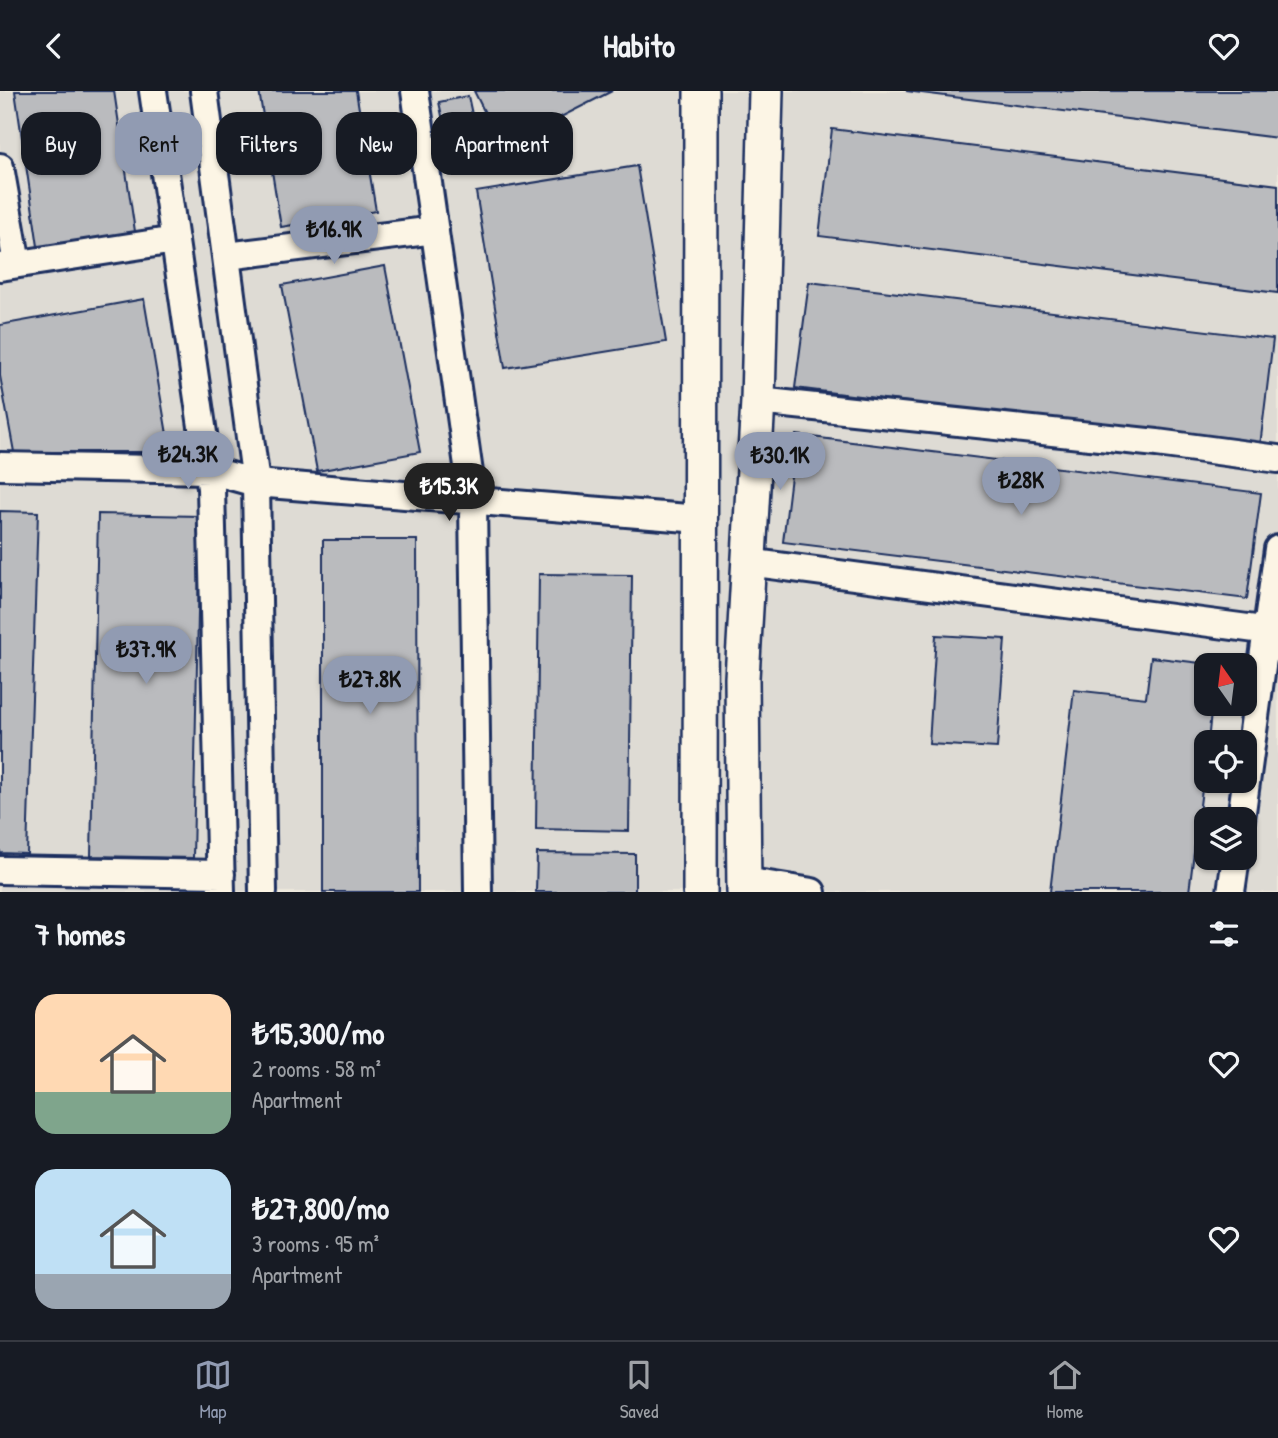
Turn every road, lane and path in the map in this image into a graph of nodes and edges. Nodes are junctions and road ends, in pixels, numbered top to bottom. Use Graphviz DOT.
graph roads {
  1 [pos="153,91"];
  2 [pos="204,91"];
  3 [pos="415,91"];
  4 [pos="701,91"];
  5 [pos="766,91"];
  6 [pos="0,167"];
  7 [pos="435,229"];
  8 [pos="175,240"];
  9 [pos="227,256"];
  10 [pos="9,266"];
  11 [pos="758,401"];
  12 [pos="1278,459"];
  13 [pos="0,466"];
  14 [pos="209,470"];
  15 [pos="256,483"];
  16 [pos="473,501"];
  17 [pos="700,519"];
  18 [pos="1278,549"];
  19 [pos="748,562"];
  20 [pos="1272,631"];
  21 [pos="1243,807"];
  22 [pos="0,870"];
  23 [pos="1234,870"];
  24 [pos="221,883"];
  25 [pos="744,887"];
  26 [pos="263,892"];
  27 [pos="478,892"];
  28 [pos="700,892"];
  29 [pos="812,892"];
  30 [pos="1231,892"];
  1 -- 8 [label="street"];
  2 -- 9 [label="street"];
  3 -- 7 [label="street"];
  4 -- 17 [label="main road"];
  5 -- 11 [label="main road"];
  6 -- 10 [label="street"];
  7 -- 9 [label="street"];
  7 -- 16 [label="street"];
  8 -- 10 [label="street"];
  8 -- 14 [label="street"];
  9 -- 15 [label="street"];
  11 -- 12 [label="street"];
  11 -- 19 [label="main road"];
  13 -- 14 [label="street"];
  14 -- 15 [label="street"];
  14 -- 24 [label="street"];
  15 -- 16 [label="street"];
  15 -- 26 [label="street"];
  16 -- 17 [label="street"];
  16 -- 27 [label="street"];
  17 -- 28 [label="main road"];
  18 -- 20 [label="street"];
  19 -- 20 [label="street"];
  19 -- 25 [label="main road"];
  20 -- 21 [label="street"];
  22 -- 24 [label="street"];
  23 -- 30 [label="street"];
  25 -- 29 [label="street"];
}
